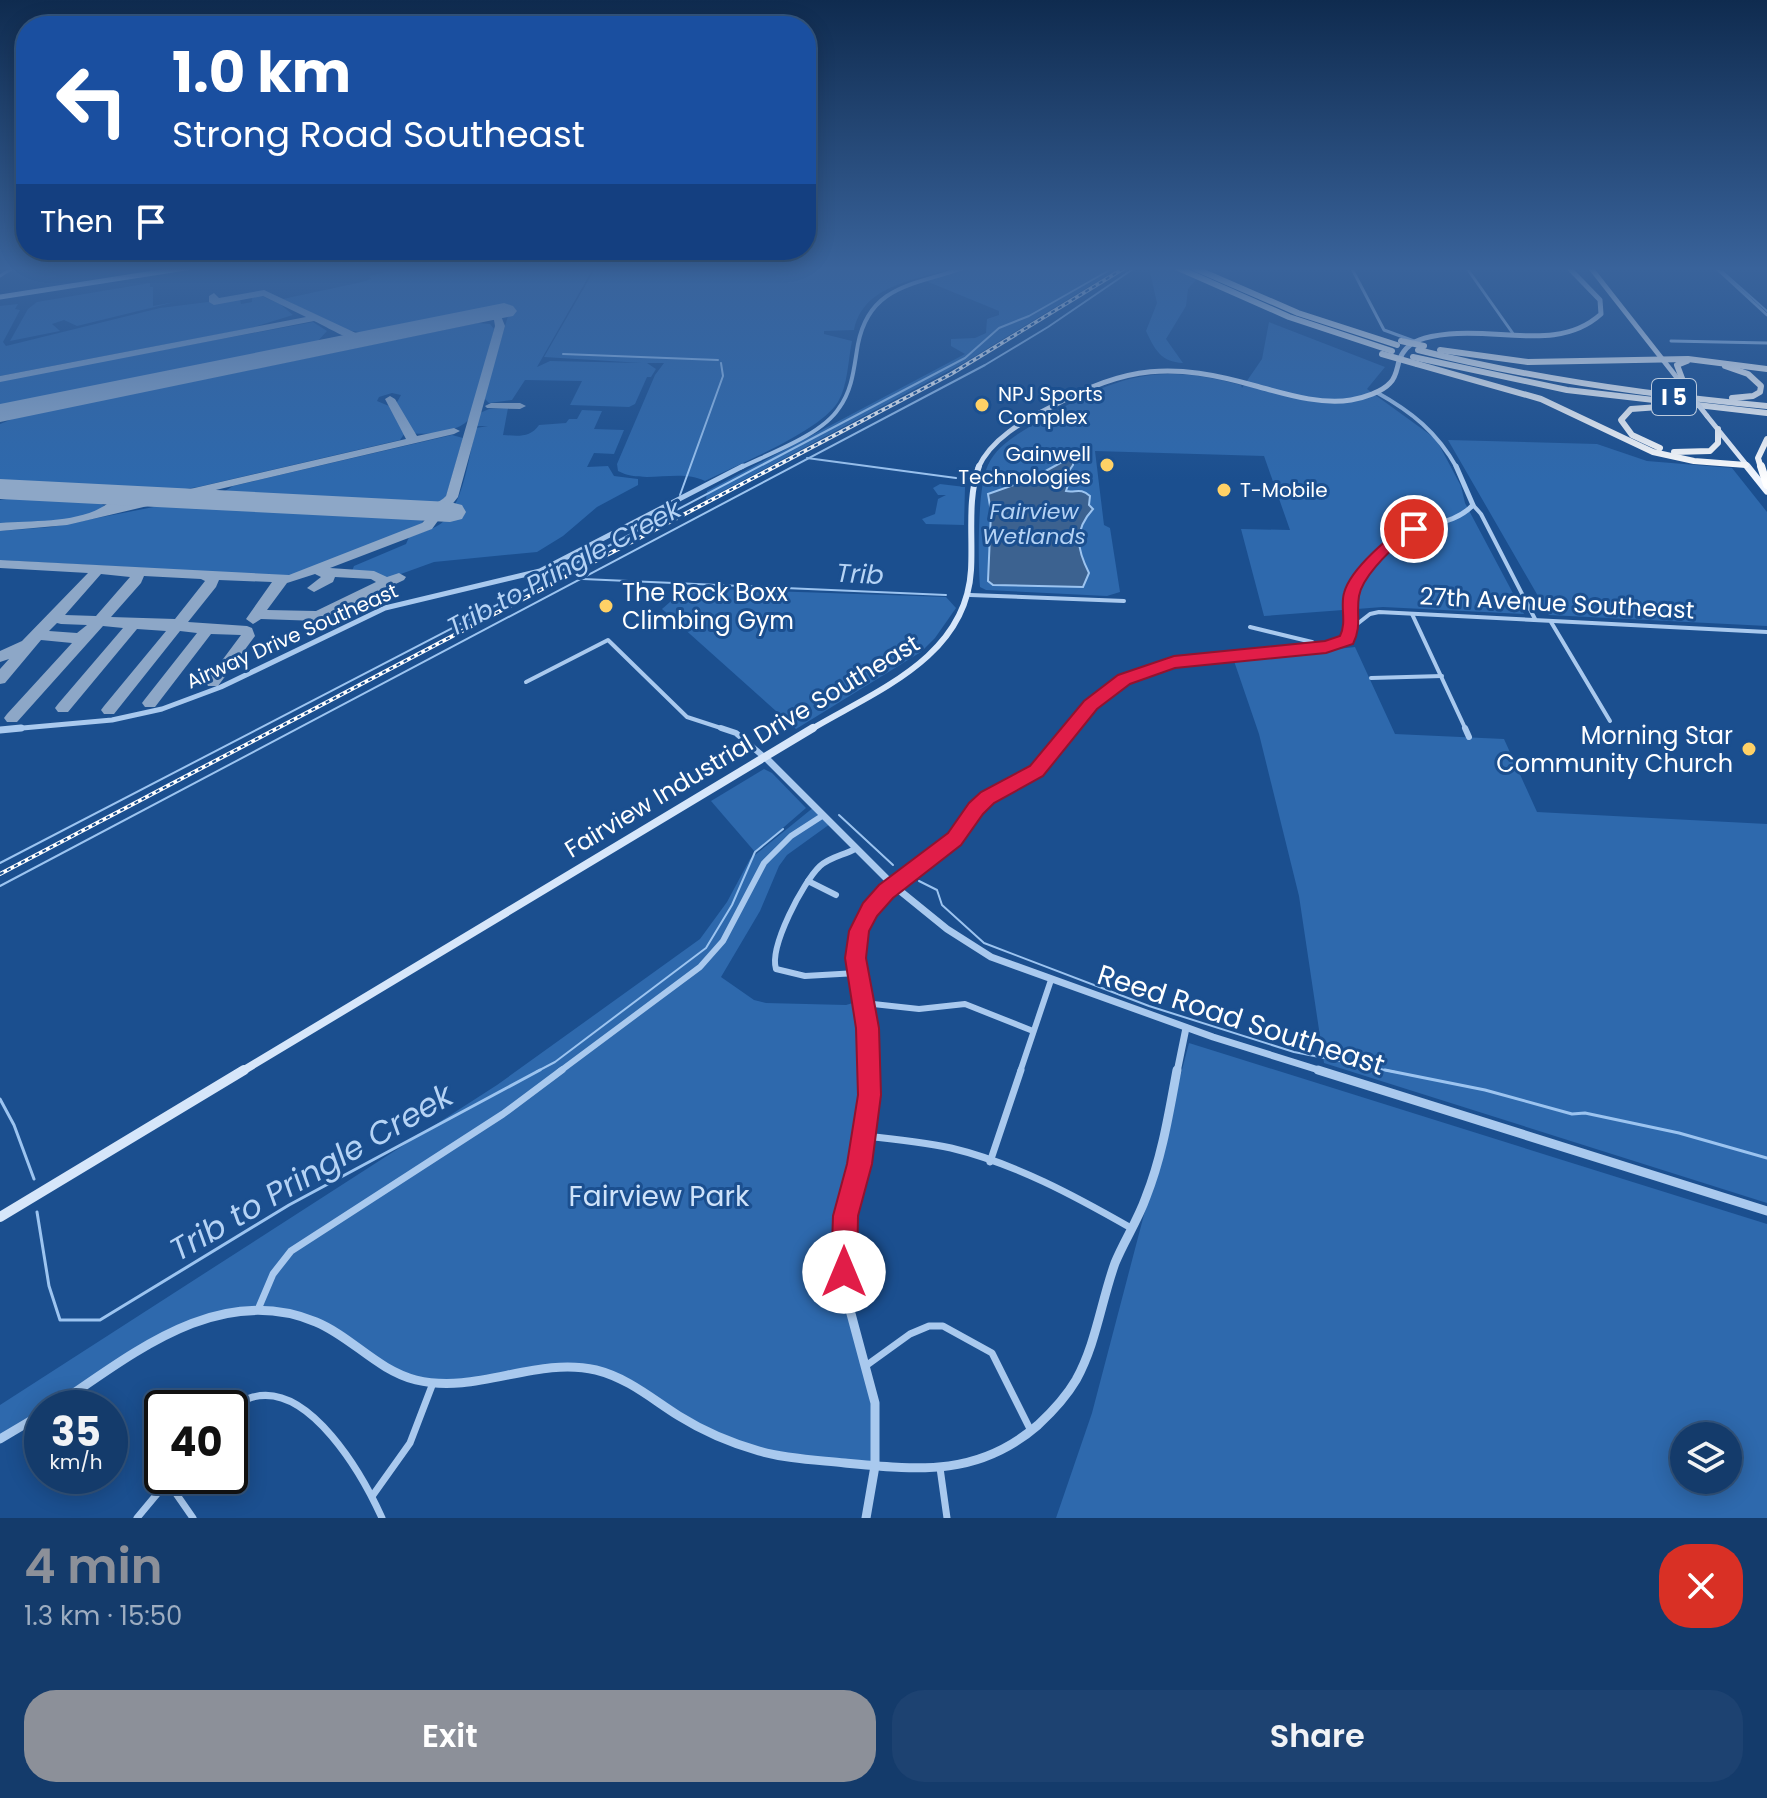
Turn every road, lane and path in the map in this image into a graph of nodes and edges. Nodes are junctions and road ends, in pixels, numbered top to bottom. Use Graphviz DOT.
graph roads {
  1 [pos="861,338"];
  2 [pos="1334,338"];
  3 [pos="1366,338"];
  4 [pos="1375,338"];
  5 [pos="1404,338"];
  6 [pos="1429,338"];
  7 [pos="1646,338"];
  8 [pos="1671,341"];
  9 [pos="1415,342"];
  10 [pos="1767,343"];
  11 [pos="1396,345"];
  12 [pos="1418,354"];
  13 [pos="1661,357"];
  14 [pos="1767,369"];
  15 [pos="1581,384"];
  16 [pos="1686,389"];
  17 [pos="1376,392"];
  18 [pos="1767,406"];
  19 [pos="1744,411"];
  20 [pos="1767,413"];
  21 [pos="1718,429"];
  22 [pos="1767,439"];
  23 [pos="1746,465"];
  24 [pos="1767,485"];
  25 [pos="1767,491"];
  26 [pos="1473,505"];
  27 [pos="970,595"];
  28 [pos="1124,601"];
  29 [pos="1412,614"];
  30 [pos="1535,620"];
  31 [pos="1550,621"];
  32 [pos="1250,627"];
  33 [pos="1352,628"];
  34 [pos="1767,632"];
  35 [pos="1320,647"];
  36 [pos="1442,676"];
  37 [pos="1371,678"];
  38 [pos="526,682"];
  39 [pos="1610,721"];
  40 [pos="0,730"];
  41 [pos="1469,737"];
  42 [pos="765,757"];
  43 [pos="822,816"];
  44 [pos="855,849"];
  45 [pos="808,881"];
  46 [pos="894,886"];
  47 [pos="836,895"];
  48 [pos="857,973"];
  49 [pos="1051,980"];
  50 [pos="864,1003"];
  51 [pos="1186,1028"];
  52 [pos="1033,1031"];
  53 [pos="865,1136"];
  54 [pos="990,1162"];
  55 [pos="1767,1211"];
  56 [pos="0,1217"];
  57 [pos="1131,1228"];
  58 [pos="259,1307"];
  59 [pos="867,1365"];
  60 [pos="433,1383"];
  61 [pos="79,1390"];
  62 [pos="248,1396"];
  63 [pos="24,1425"];
  64 [pos="1032,1432"];
  65 [pos="0,1439"];
  66 [pos="875,1466"];
  67 [pos="940,1468"];
  68 [pos="157,1494"];
  69 [pos="179,1494"];
  70 [pos="373,1495"];
  71 [pos="137,1518"];
  72 [pos="193,1518"];
  73 [pos="382,1518"];
  74 [pos="866,1518"];
  75 [pos="947,1518"];
  1 -- 40 [label="street, Airway Drive Southeast"];
  2 -- 12 [label="highway, I 5, bridge"];
  3 -- 11 [label="highway, I 5"];
  4 -- 11 [label="highway, I 5"];
  5 -- 9 [label="street"];
  6 -- 9 [label="main road"];
  7 -- 13 [label="main road"];
  8 -- 10 [label="street"];
  9 -- 17 [label="main road"];
  11 -- 12 [label="highway, I 5, bridge"];
  11 -- 12 [label="highway, bridge"];
  12 -- 13 [label="highway"];
  12 -- 15 [label="highway, I 5"];
  12 -- 19 [label="highway, I 5"];
  12 -- 23 [label="highway, I 5"];
  13 -- 14 [label="highway"];
  13 -- 16 [label="main road"];
  15 -- 16 [label="highway"];
  15 -- 18 [label="highway, I 5"];
  16 -- 21 [label="main road, bridge"];
  17 -- 26 [label="street"];
  17 -- 27 [label="main road, Fairview Industrial Drive Southeast"];
  19 -- 20 [label="highway, I 5"];
  19 -- 21 [label="highway"];
  21 -- 23 [label="main road"];
  22 -- 24 [label="highway"];
  23 -- 25 [label="main road"];
  26 -- 30 [label="street"];
  26 -- 33 [label="street"];
  27 -- 28 [label="street"];
  27 -- 42 [label="main road, Fairview Industrial Drive Southeast"];
  29 -- 30 [label="street, 27th Avenue Southeast"];
  29 -- 33 [label="street, 27th Avenue Southeast"];
  29 -- 36 [label="street"];
  30 -- 31 [label="street, 27th Avenue Southeast"];
  31 -- 34 [label="street, 27th Avenue Southeast"];
  31 -- 39 [label="street"];
  32 -- 35 [label="street"];
  33 -- 35 [label="street"];
  35 -- 46 [label="street"];
  36 -- 37 [label="street"];
  36 -- 41 [label="street"];
  38 -- 42 [label="street"];
  42 -- 43 [label="street, Reed Road Southeast"];
  42 -- 56 [label="main road, Fairview Industrial Drive Southeast"];
  43 -- 44 [label="street, Reed Road Southeast"];
  43 -- 58 [label="street"];
  44 -- 45 [label="street"];
  44 -- 46 [label="street, Reed Road Southeast"];
  45 -- 47 [label="street"];
  45 -- 48 [label="street"];
  46 -- 48 [label="street"];
  46 -- 49 [label="street, Reed Road Southeast"];
  48 -- 50 [label="street"];
  49 -- 51 [label="street, Reed Road Southeast"];
  49 -- 52 [label="street"];
  50 -- 52 [label="street"];
  50 -- 53 [label="street"];
  51 -- 55 [label="street, Reed Road Southeast"];
  51 -- 57 [label="street"];
  52 -- 54 [label="street"];
  53 -- 54 [label="street"];
  53 -- 59 [label="street"];
  54 -- 57 [label="street"];
  57 -- 64 [label="street"];
  58 -- 60 [label="street"];
  58 -- 61 [label="street"];
  59 -- 64 [label="street"];
  59 -- 66 [label="street"];
  60 -- 66 [label="street"];
  60 -- 70 [label="street"];
  62 -- 70 [label="street"];
  63 -- 65 [label="street"];
  64 -- 67 [label="street"];
  66 -- 67 [label="street"];
  66 -- 74 [label="street"];
  67 -- 75 [label="street"];
  68 -- 71 [label="street"];
  69 -- 72 [label="street"];
  70 -- 73 [label="street"];
}
